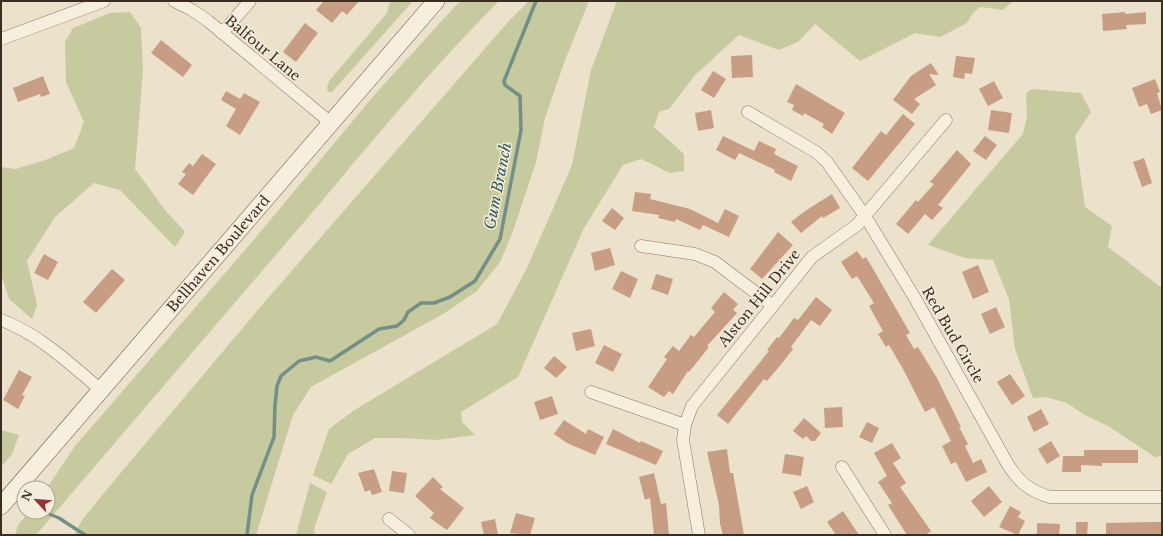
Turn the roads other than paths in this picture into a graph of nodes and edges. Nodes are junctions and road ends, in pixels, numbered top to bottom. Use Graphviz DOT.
graph roads {
  1 [pos="104,1"];
  2 [pos="174,1"];
  3 [pos="250,1"];
  4 [pos="436,1"];
  5 [pos="222,33"];
  6 [pos="1,39"];
  7 [pos="748,112"];
  8 [pos="946,120"];
  9 [pos="331,123"];
  10 [pos="865,216"];
  11 [pos="641,246"];
  12 [pos="772,305"];
  13 [pos="1,320"];
  14 [pos="101,390"];
  15 [pos="591,392"];
  16 [pos="685,425"];
  17 [pos="842,467"];
  18 [pos="1162,497"];
  19 [pos="1,506"];
  20 [pos="389,520"];
  21 [pos="409,535"];
  22 [pos="699,535"];
  23 [pos="885,535"];
  1 -- 6 [label="street"];
  2 -- 5 [label="street, Balfour Lane"];
  3 -- 5 [label="street"];
  4 -- 9 [label="main road, Bellhaven Boulevard"];
  5 -- 9 [label="street, Balfour Lane"];
  7 -- 10 [label="street, Red Bud Circle"];
  8 -- 10 [label="street, Alston Hill Drive"];
  9 -- 14 [label="main road, Bellhaven Boulevard"];
  10 -- 12 [label="street, Alston Hill Drive"];
  10 -- 18 [label="street, Red Bud Circle"];
  11 -- 12 [label="street"];
  12 -- 16 [label="street, Alston Hill Drive"];
  13 -- 14 [label="street"];
  14 -- 19 [label="main road, Bellhaven Boulevard"];
  15 -- 16 [label="street"];
  16 -- 22 [label="street, Alston Hill Drive"];
  17 -- 23 [label="street"];
  20 -- 21 [label="street"];
}
